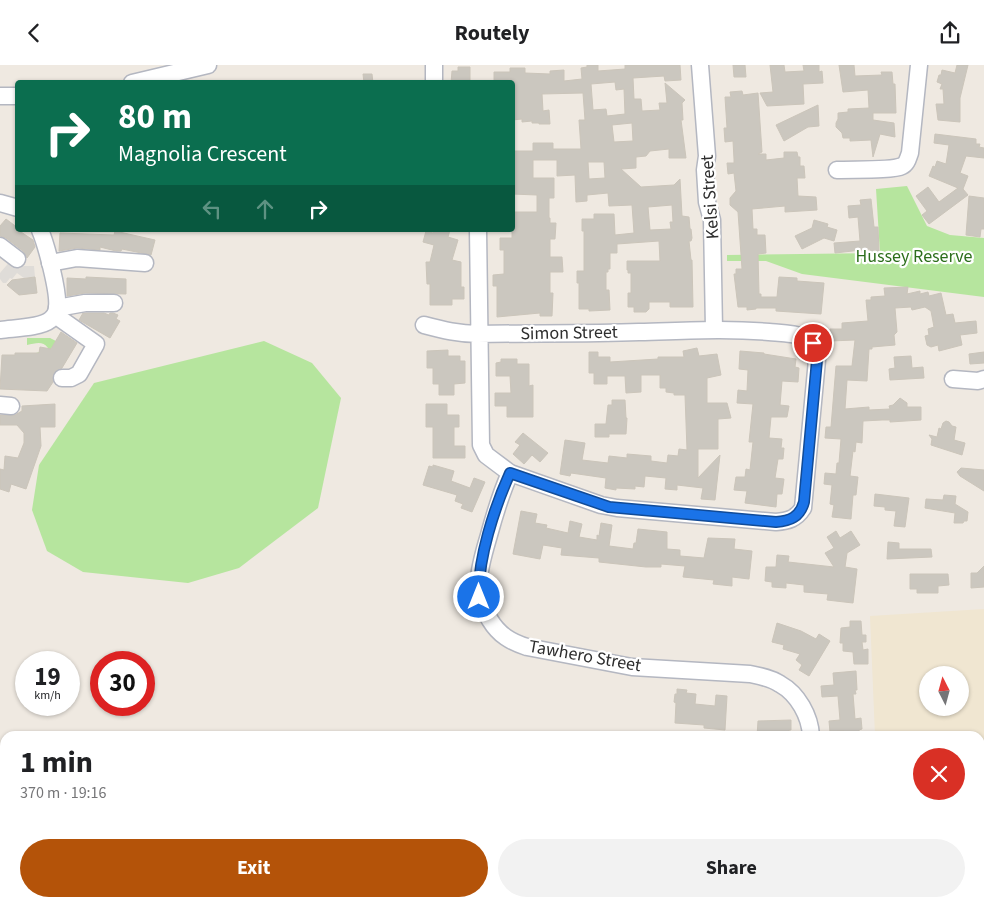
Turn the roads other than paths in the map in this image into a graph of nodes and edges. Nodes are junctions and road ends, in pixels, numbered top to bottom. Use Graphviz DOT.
graph roads {
  1 [pos="208,65"];
  2 [pos="434,65"];
  3 [pos="700,65"];
  4 [pos="919,65"];
  5 [pos="145,80"];
  6 [pos="434,80"];
  7 [pos="0,96"];
  8 [pos="15,96"];
  9 [pos="837,170"];
  10 [pos="0,203"];
  11 [pos="15,207"];
  12 [pos="41,232"];
  13 [pos="478,232"];
  14 [pos="0,246"];
  15 [pos="17,259"];
  16 [pos="50,263"];
  17 [pos="145,263"];
  18 [pos="114,303"];
  19 [pos="56,311"];
  20 [pos="424,325"];
  21 [pos="714,329"];
  22 [pos="0,330"];
  23 [pos="478,334"];
  24 [pos="62,378"];
  25 [pos="953,379"];
  26 [pos="984,379"];
  27 [pos="510,473"];
  28 [pos="810,731"];
  1 -- 5 [label="street"];
  2 -- 6 [label="street"];
  3 -- 21 [label="street, Kelsi Street"];
  4 -- 9 [label="street"];
  7 -- 8 [label="street"];
  10 -- 11 [label="street"];
  12 -- 16 [label="street"];
  13 -- 23 [label="street, Simon Street"];
  14 -- 15 [label="street"];
  16 -- 17 [label="street"];
  16 -- 19 [label="street"];
  18 -- 19 [label="street"];
  19 -- 22 [label="street"];
  19 -- 24 [label="street"];
  20 -- 23 [label="street, Simon Street"];
  21 -- 23 [label="street, Simon Street"];
  21 -- 27 [label="street, Simon Street"];
  23 -- 27 [label="street, Simon Street"];
  25 -- 26 [label="street"];
  27 -- 28 [label="street, Tawhero Street"];
}
